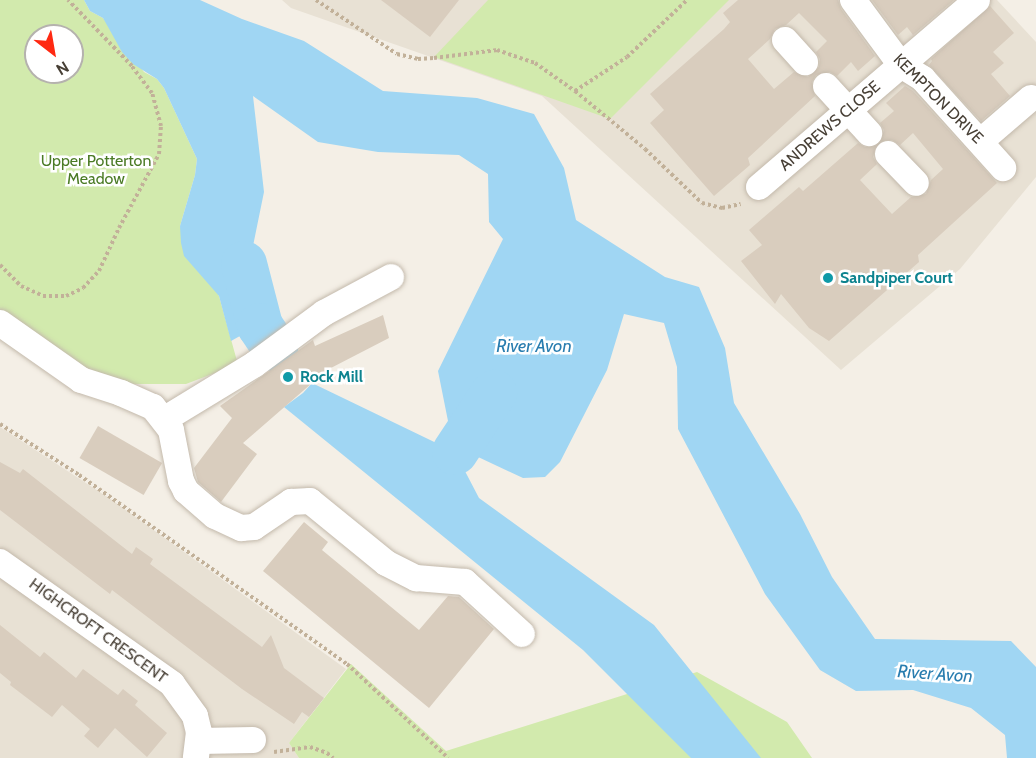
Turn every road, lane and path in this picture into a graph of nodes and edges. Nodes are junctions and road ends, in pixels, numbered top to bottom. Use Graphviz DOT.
graph roads {
  1 [pos="68,0"];
  2 [pos="316,0"];
  3 [pos="687,0"];
  4 [pos="853,0"];
  5 [pos="977,0"];
  6 [pos="785,40"];
  7 [pos="805,62"];
  8 [pos="900,65"];
  9 [pos="826,86"];
  10 [pos="575,91"];
  11 [pos="1031,98"];
  12 [pos="848,109"];
  13 [pos="869,133"];
  14 [pos="981,141"];
  15 [pos="888,154"];
  16 [pos="1003,168"];
  17 [pos="916,183"];
  18 [pos="751,196"];
  19 [pos="0,265"];
  20 [pos="391,277"];
  21 [pos="0,323"];
  22 [pos="165,419"];
  23 [pos="0,424"];
  24 [pos="0,562"];
  25 [pos="522,634"];
  26 [pos="253,740"];
  27 [pos="198,749"];
  28 [pos="333,758"];
  29 [pos="448,758"];
  1 -- 19 [label="path"];
  2 -- 10 [label="path"];
  3 -- 10 [label="path"];
  4 -- 8 [label="street, KEMPTON DRIVE"];
  5 -- 8 [label="street, ANDREWS CLOSE"];
  6 -- 7 [label="street"];
  8 -- 12 [label="street, ANDREWS CLOSE"];
  8 -- 14 [label="street, KEMPTON DRIVE"];
  9 -- 12 [label="street"];
  10 -- 18 [label="path"];
  11 -- 14 [label="street"];
  12 -- 13 [label="street"];
  12 -- 18 [label="street, ANDREWS CLOSE"];
  14 -- 16 [label="street, KEMPTON DRIVE"];
  15 -- 17 [label="street"];
  20 -- 22 [label="street"];
  21 -- 22 [label="street"];
  22 -- 25 [label="street"];
  23 -- 29 [label="path"];
  24 -- 27 [label="street, HIGHCROFT CRESCENT"];
  26 -- 27 [label="street, HIGHCROFT CRESCENT"];
  26 -- 28 [label="path"];
}
